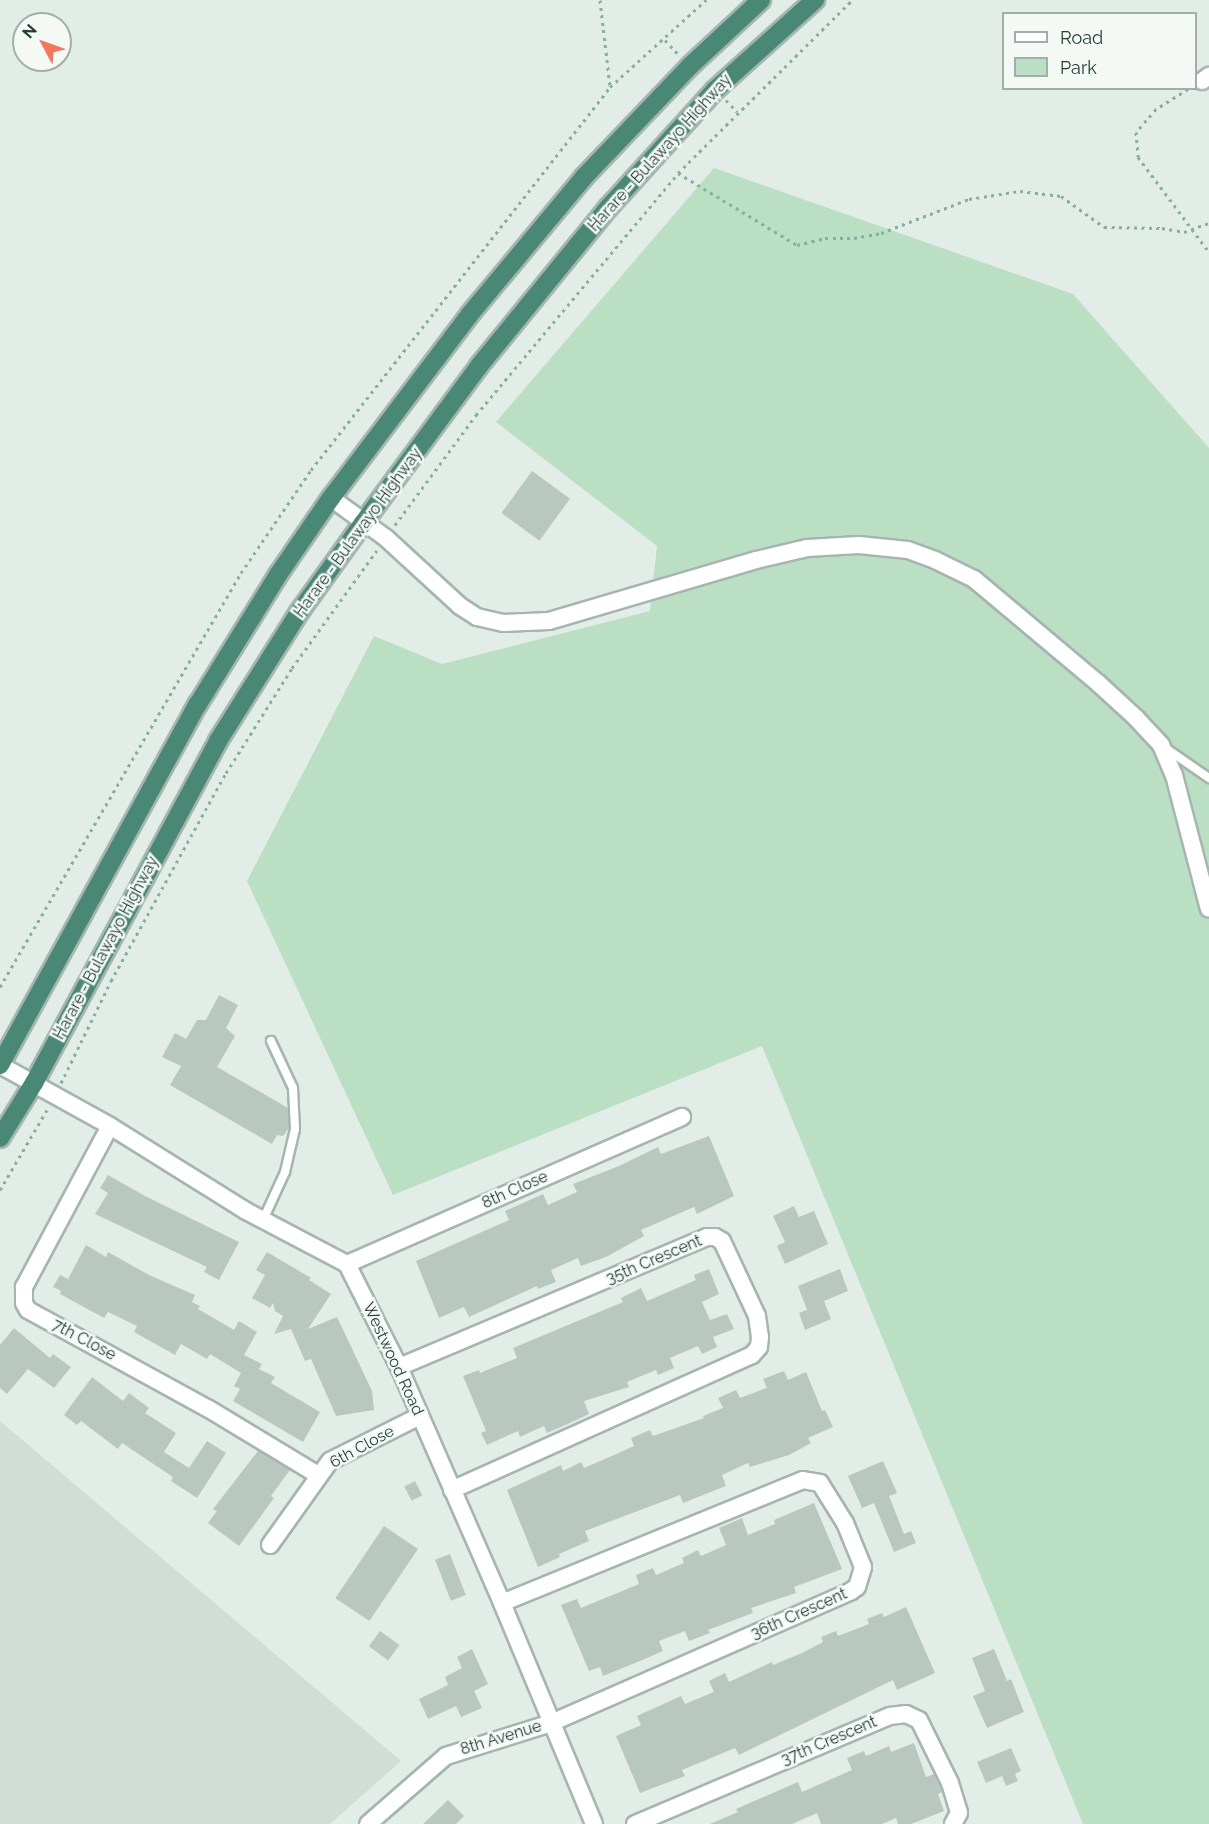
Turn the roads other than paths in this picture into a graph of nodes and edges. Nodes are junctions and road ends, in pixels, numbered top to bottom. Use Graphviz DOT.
graph roads {
  1 [pos="761,0"];
  2 [pos="815,0"];
  3 [pos="331,498"];
  4 [pos="363,523"];
  5 [pos="1161,745"];
  6 [pos="1209,778"];
  7 [pos="1209,909"];
  8 [pos="271,1041"];
  9 [pos="0,1065"];
  10 [pos="34,1083"];
  11 [pos="682,1117"];
  12 [pos="110,1126"];
  13 [pos="0,1138"];
  14 [pos="263,1220"];
  15 [pos="347,1264"];
  16 [pos="399,1367"];
  17 [pos="420,1416"];
  18 [pos="318,1475"];
  19 [pos="452,1490"];
  20 [pos="270,1545"];
  21 [pos="502,1603"];
  22 [pos="552,1723"];
  23 [pos="374,1822"];
  24 [pos="594,1824"];
  25 [pos="635,1824"];
  26 [pos="953,1824"];
  1 -- 3 [label="highway, Harare - Bulawayo Highway"];
  2 -- 4 [label="highway, Harare - Bulawayo Highway"];
  3 -- 4 [label="street"];
  3 -- 9 [label="highway, Harare - Bulawayo Highway"];
  4 -- 5 [label="street"];
  4 -- 10 [label="highway, Harare - Bulawayo Highway"];
  5 -- 6 [label="lane"];
  5 -- 7 [label="street"];
  8 -- 14 [label="lane"];
  9 -- 10 [label="street"];
  10 -- 12 [label="street"];
  10 -- 13 [label="highway, Harare - Bulawayo Highway"];
  11 -- 15 [label="street, 8th Close"];
  12 -- 14 [label="street"];
  12 -- 18 [label="street, 7th Close"];
  14 -- 15 [label="street"];
  15 -- 16 [label="street, Westwood Road"];
  16 -- 17 [label="street, Westwood Road"];
  16 -- 19 [label="street, 35th Crescent"];
  17 -- 18 [label="street, 6th Close"];
  17 -- 19 [label="street, Westwood Road"];
  18 -- 20 [label="street, 6th Close"];
  19 -- 21 [label="street, Westwood Road"];
  21 -- 22 [label="street, Westwood Road"];
  21 -- 22 [label="street, 36th Crescent"];
  22 -- 23 [label="street, 8th Avenue"];
  22 -- 24 [label="street, Westwood Road"];
  25 -- 26 [label="street, 37th Crescent"];
}
